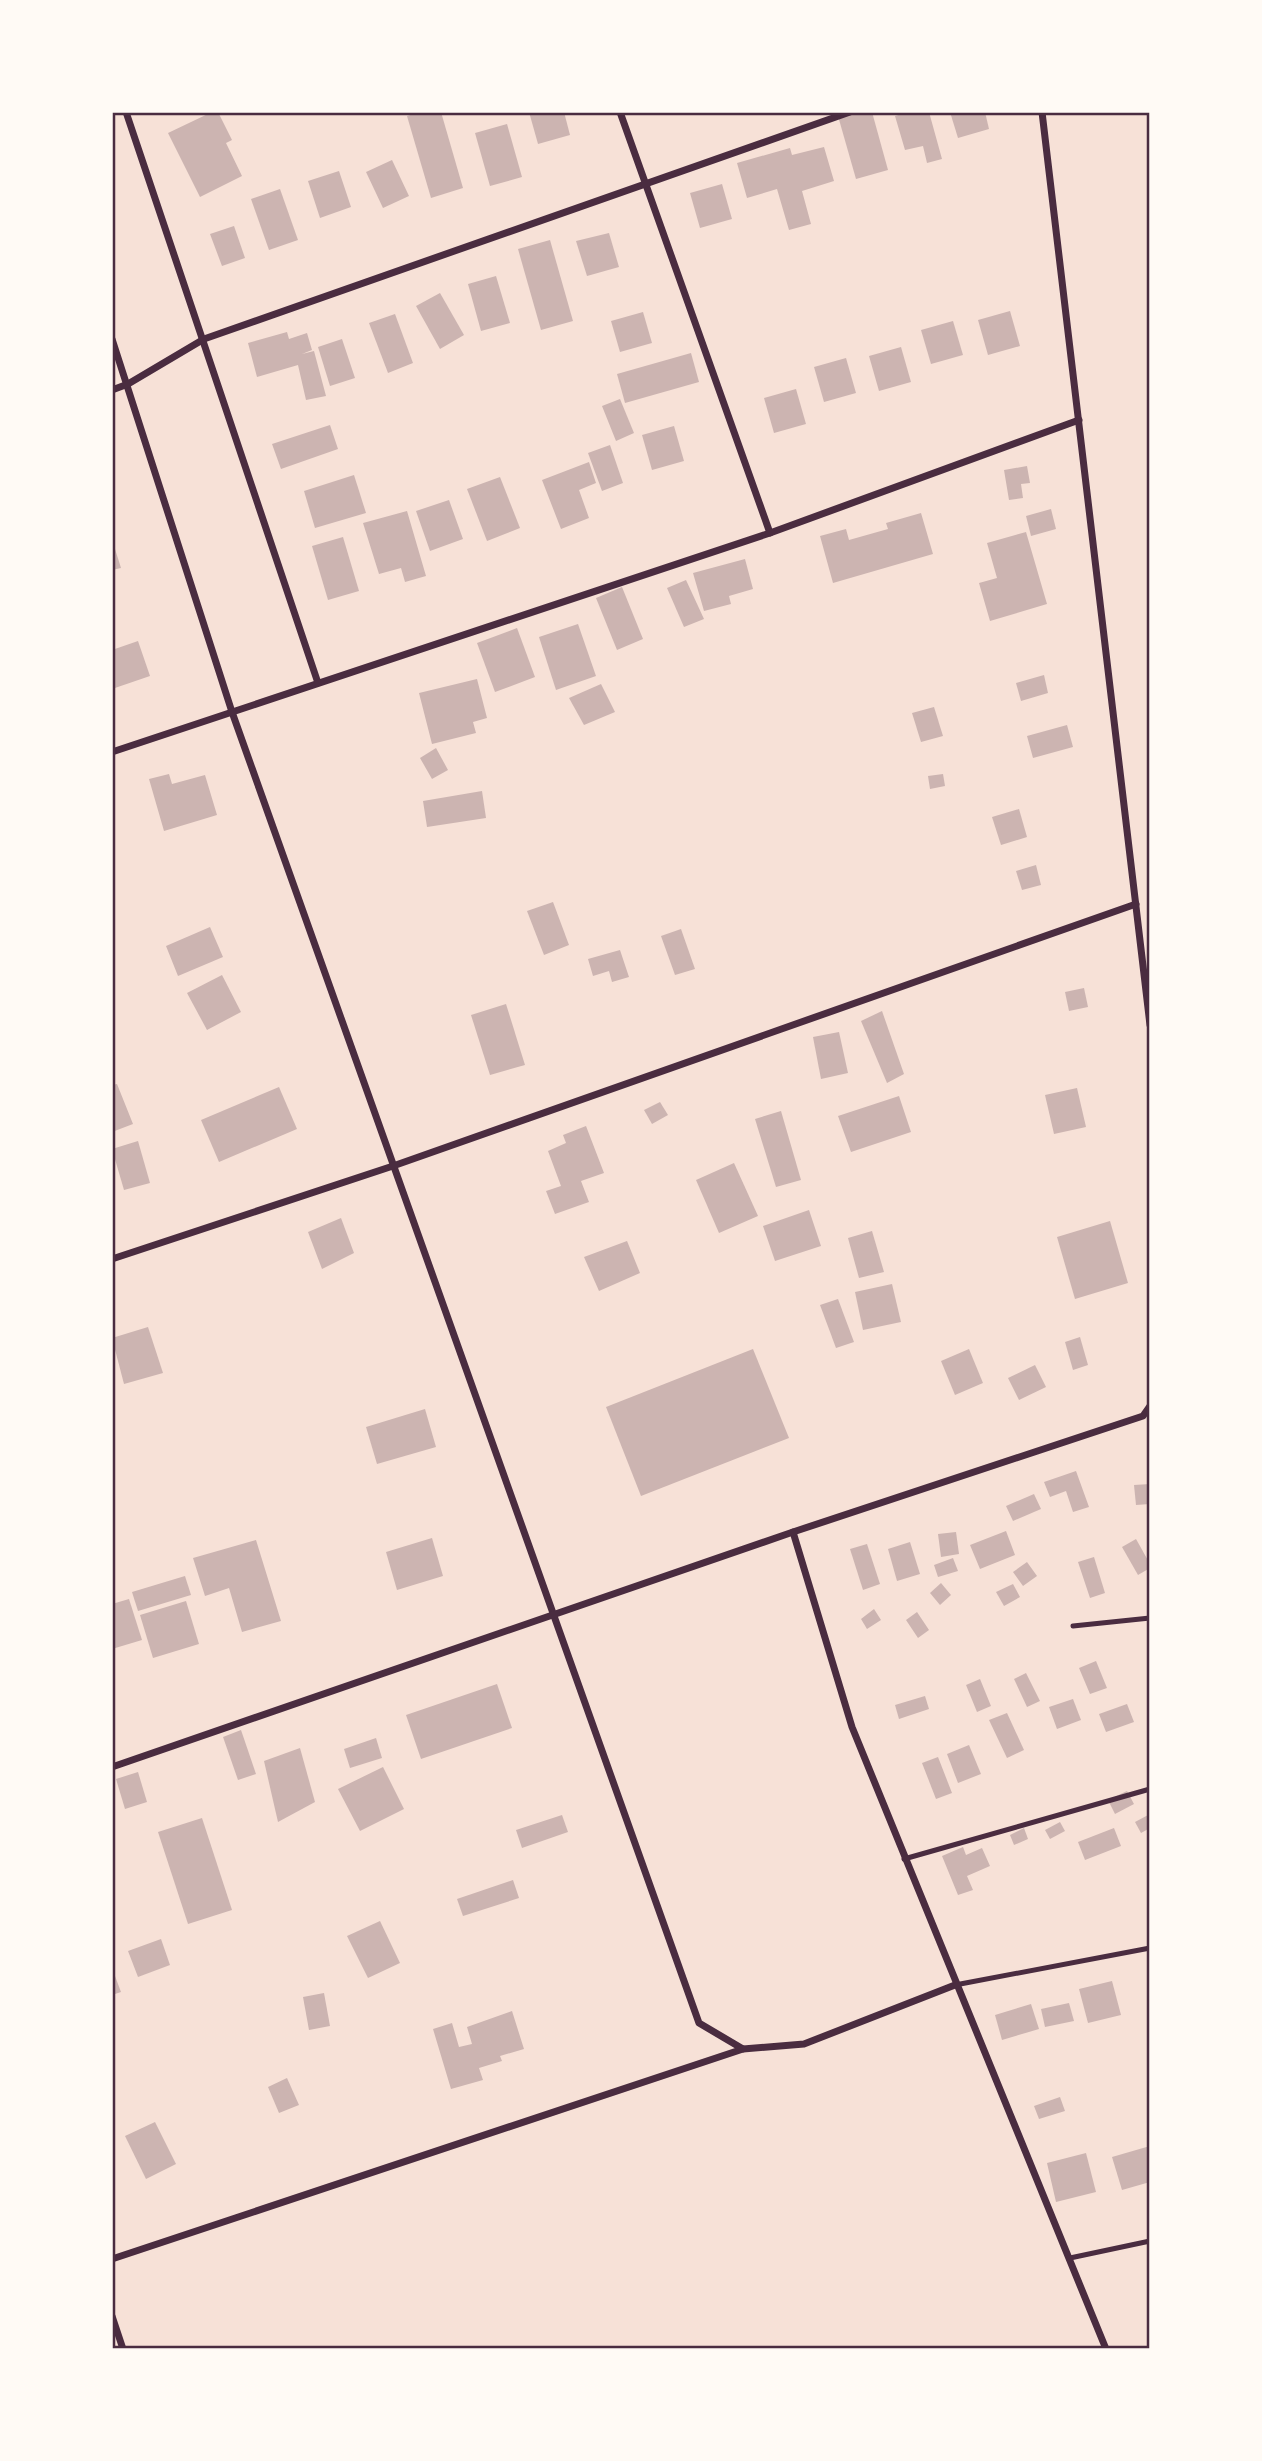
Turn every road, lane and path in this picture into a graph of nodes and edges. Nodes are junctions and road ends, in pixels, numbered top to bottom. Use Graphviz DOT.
graph roads {
  1 [pos="125,112"];
  2 [pos="620,112"];
  3 [pos="850,112"];
  4 [pos="1042,112"];
  5 [pos="645,184"];
  6 [pos="112,339"];
  7 [pos="204,339"];
  8 [pos="128,384"];
  9 [pos="112,390"];
  10 [pos="1079,420"];
  11 [pos="770,533"];
  12 [pos="318,683"];
  13 [pos="232,712"];
  14 [pos="112,752"];
  15 [pos="1136,904"];
  16 [pos="1150,1025"];
  17 [pos="393,1166"];
  18 [pos="112,1259"];
  19 [pos="1150,1406"];
  20 [pos="793,1532"];
  21 [pos="554,1616"];
  22 [pos="1150,1618"];
  23 [pos="1073,1626"];
  24 [pos="112,1767"];
  25 [pos="1150,1789"];
  26 [pos="904,1859"];
  27 [pos="1150,1948"];
  28 [pos="955,1985"];
  29 [pos="743,2049"];
  30 [pos="1150,2241"];
  31 [pos="1070,2258"];
  32 [pos="112,2259"];
  33 [pos="112,2316"];
  34 [pos="122,2349"];
  35 [pos="1106,2349"];
  1 -- 7 [label="street"];
  2 -- 5 [label="street"];
  3 -- 5 [label="street"];
  4 -- 10 [label="street"];
  5 -- 7 [label="street"];
  5 -- 11 [label="street"];
  6 -- 8 [label="street"];
  7 -- 8 [label="street"];
  7 -- 12 [label="street"];
  8 -- 9 [label="street"];
  8 -- 13 [label="street"];
  10 -- 11 [label="street"];
  10 -- 15 [label="street"];
  11 -- 12 [label="street"];
  12 -- 13 [label="street"];
  13 -- 14 [label="street"];
  13 -- 17 [label="street"];
  15 -- 16 [label="street"];
  15 -- 17 [label="street"];
  17 -- 18 [label="street"];
  17 -- 21 [label="street"];
  19 -- 20 [label="street"];
  20 -- 21 [label="street"];
  20 -- 26 [label="street"];
  21 -- 24 [label="street"];
  21 -- 29 [label="street"];
  22 -- 23 [label="lane"];
  25 -- 26 [label="lane"];
  26 -- 28 [label="street"];
  27 -- 28 [label="lane"];
  28 -- 29 [label="street"];
  28 -- 31 [label="street"];
  29 -- 32 [label="street"];
  30 -- 31 [label="lane"];
  31 -- 35 [label="street"];
  33 -- 34 [label="street"];
}
